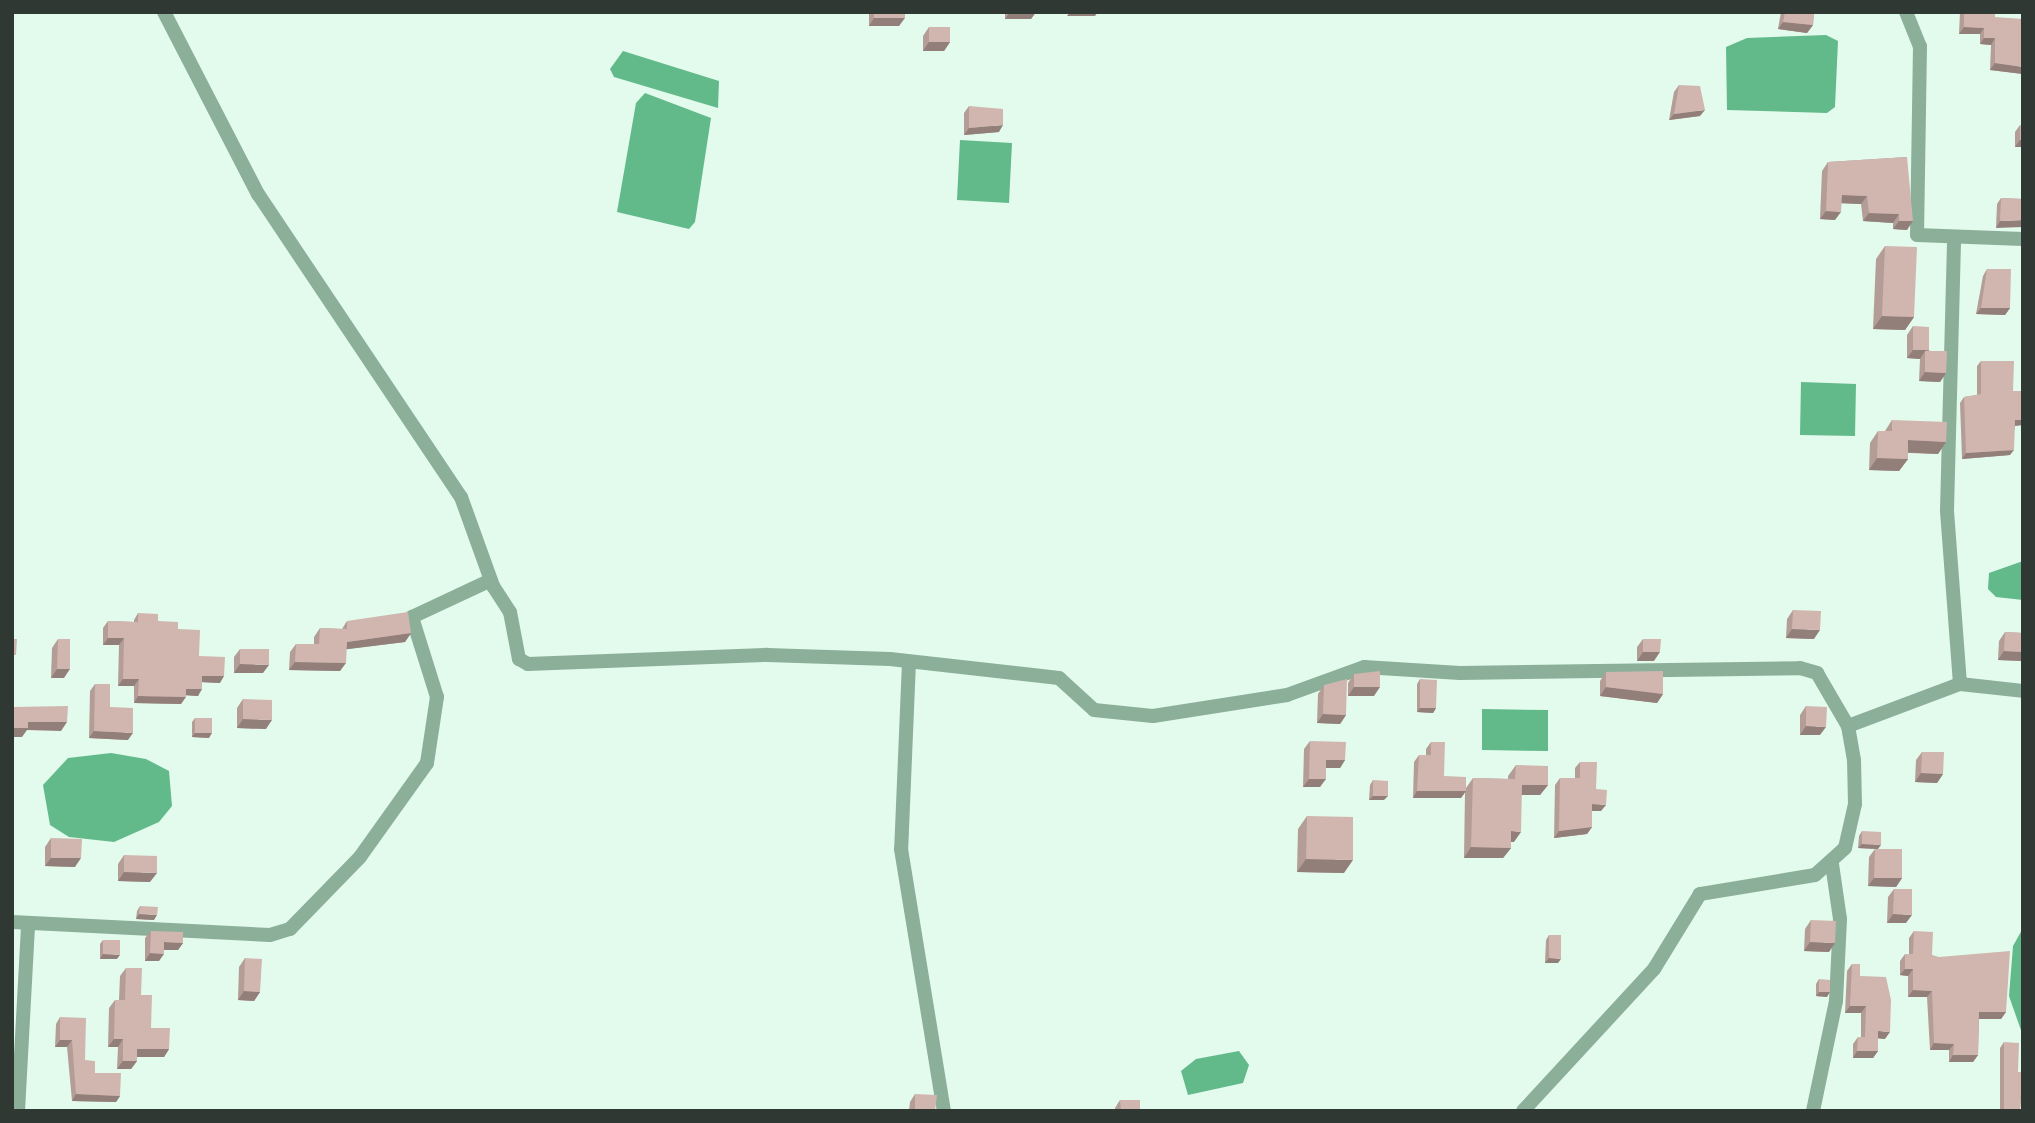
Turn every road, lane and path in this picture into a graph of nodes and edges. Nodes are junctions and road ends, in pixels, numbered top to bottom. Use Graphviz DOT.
graph roads {
  1 [pos="164,12"];
  2 [pos="1906,12"];
  3 [pos="1954,239"];
  4 [pos="2023,239"];
  5 [pos="491,580"];
  6 [pos="909,662"];
  7 [pos="1960,684"];
  8 [pos="2023,691"];
  9 [pos="1848,726"];
  10 [pos="1832,864"];
  11 [pos="12,922"];
  12 [pos="28,924"];
  13 [pos="18,1111"];
  14 [pos="944,1111"];
  15 [pos="1523,1111"];
  16 [pos="1812,1111"];
  1 -- 5 [label="street"];
  2 -- 3 [label="street"];
  3 -- 4 [label="street"];
  3 -- 7 [label="street"];
  5 -- 6 [label="street"];
  5 -- 12 [label="street"];
  6 -- 9 [label="street"];
  6 -- 14 [label="street"];
  7 -- 8 [label="street"];
  7 -- 9 [label="street"];
  9 -- 10 [label="street"];
  10 -- 15 [label="street"];
  10 -- 16 [label="street"];
  11 -- 12 [label="street"];
  12 -- 13 [label="street"];
}
